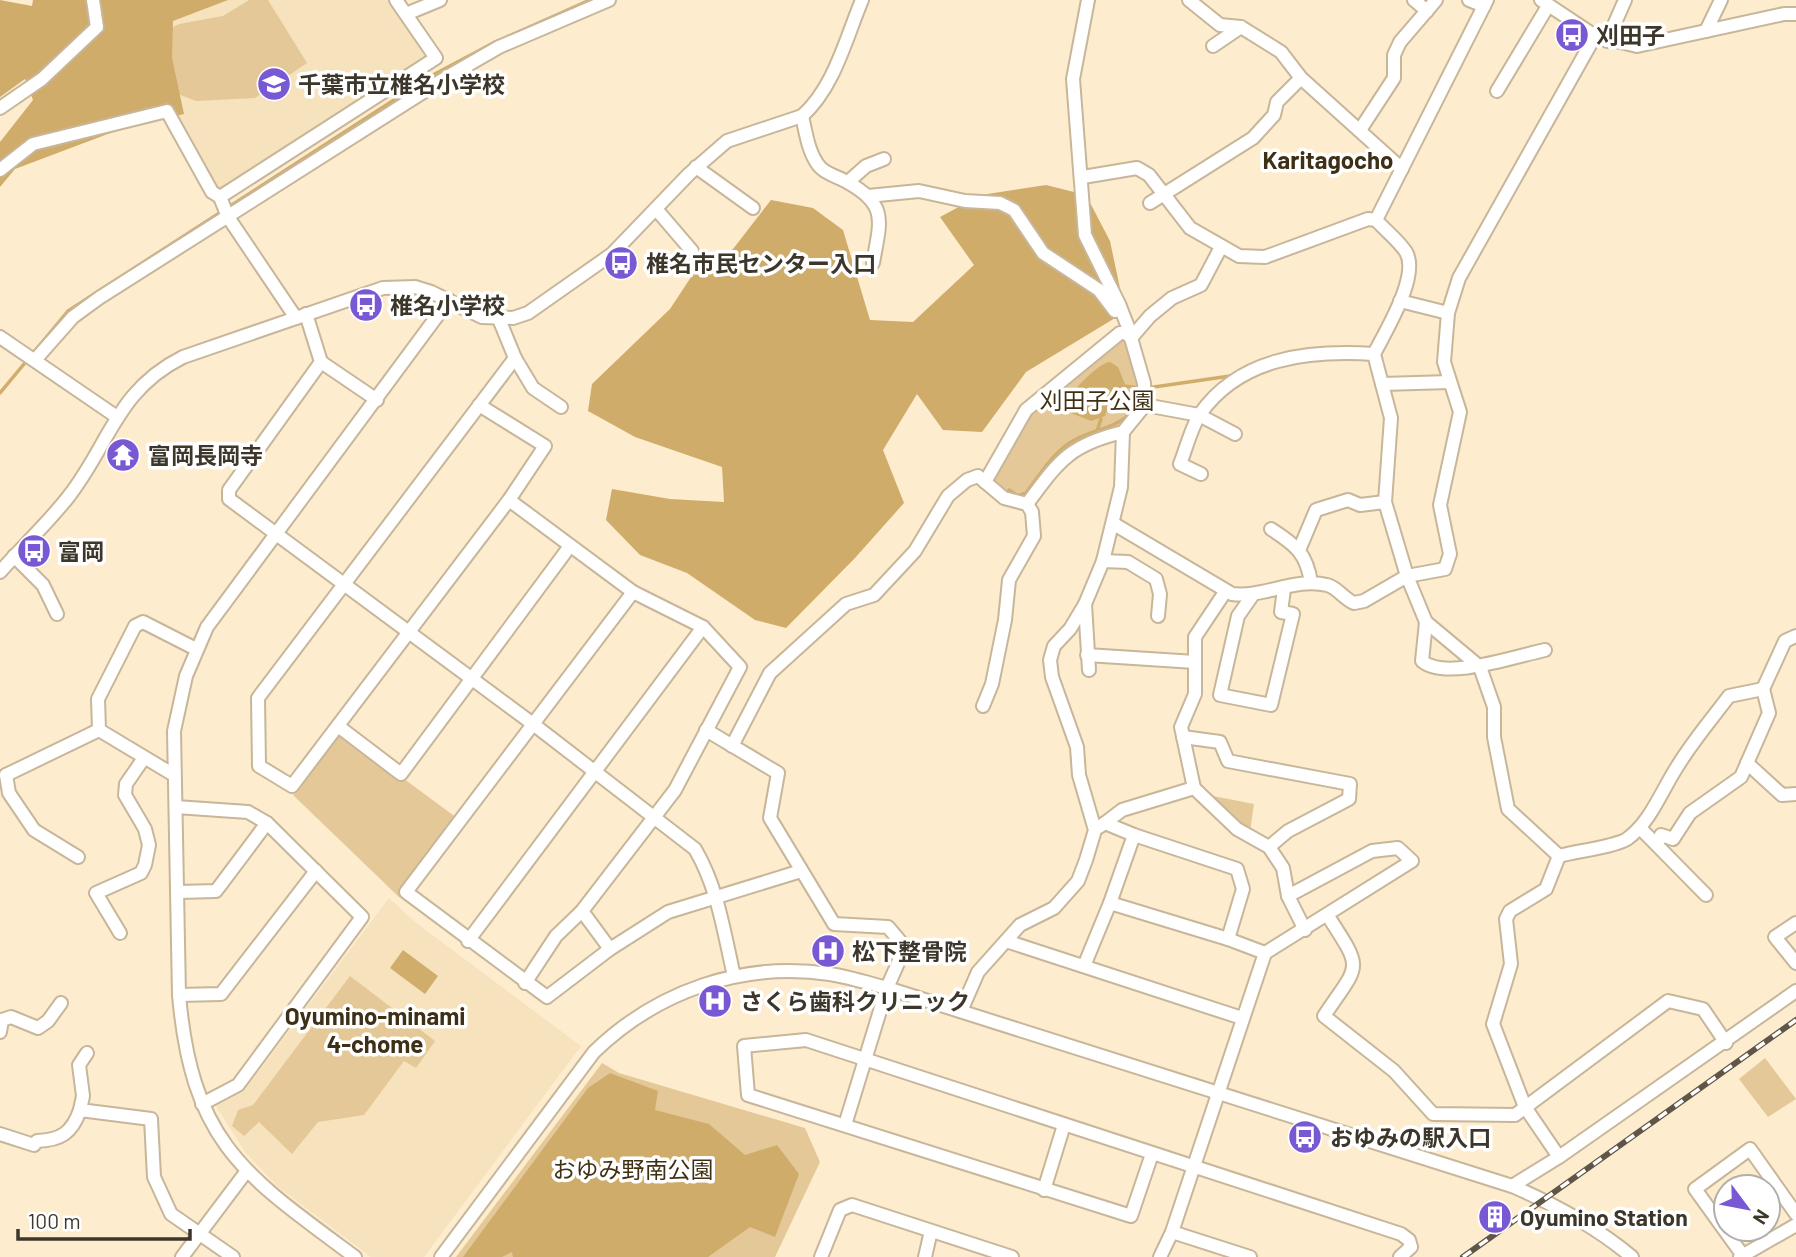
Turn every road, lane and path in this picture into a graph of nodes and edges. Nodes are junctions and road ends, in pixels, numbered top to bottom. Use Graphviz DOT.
graph roads {
  1 [pos="93,0"];
  2 [pos="396,0"];
  3 [pos="440,0"];
  4 [pos="608,0"];
  5 [pos="862,0"];
  6 [pos="1088,0"];
  7 [pos="1189,0"];
  8 [pos="1414,0"];
  9 [pos="1469,0"];
  10 [pos="1625,0"];
  11 [pos="1721,0"];
  12 [pos="1433,3"];
  13 [pos="1486,3"];
  14 [pos="1545,3"];
  15 [pos="406,14"];
  16 [pos="1796,14"];
  17 [pos="1241,27"];
  18 [pos="1706,31"];
  19 [pos="1601,38"];
  20 [pos="1213,46"];
  21 [pos="1301,78"];
  22 [pos="1497,91"];
  23 [pos="0,108"];
  24 [pos="802,116"];
  25 [pos="1360,130"];
  26 [pos="884,159"];
  27 [pos="696,167"];
  28 [pos="1402,169"];
  29 [pos="0,170"];
  30 [pos="1083,177"];
  31 [pos="848,182"];
  32 [pos="1164,193"];
  33 [pos="868,196"];
  34 [pos="220,197"];
  35 [pos="1150,203"];
  36 [pos="753,208"];
  37 [pos="656,209"];
  38 [pos="228,217"];
  39 [pos="1376,220"];
  40 [pos="1221,247"];
  41 [pos="692,251"];
  42 [pos="873,263"];
  43 [pos="449,300"];
  44 [pos="1400,301"];
  45 [pos="1448,313"];
  46 [pos="301,316"];
  47 [pos="499,319"];
  48 [pos="1129,336"];
  49 [pos="0,337"];
  50 [pos="1374,354"];
  51 [pos="515,358"];
  52 [pos="35,360"];
  53 [pos="321,362"];
  54 [pos="1450,382"];
  55 [pos="1382,384"];
  56 [pos="377,400"];
  57 [pos="479,405"];
  58 [pos="1145,405"];
  59 [pos="561,407"];
  60 [pos="1199,415"];
  61 [pos="117,417"];
  62 [pos="1123,432"];
  63 [pos="1235,434"];
  64 [pos="1201,474"];
  65 [pos="985,482"];
  66 [pos="509,500"];
  67 [pos="1385,502"];
  68 [pos="1027,504"];
  69 [pos="1114,524"];
  70 [pos="1272,529"];
  71 [pos="277,532"];
  72 [pos="570,545"];
  73 [pos="1155,547"];
  74 [pos="1300,548"];
  75 [pos="14,556"];
  76 [pos="1103,561"];
  77 [pos="1142,569"];
  78 [pos="0,572"];
  79 [pos="1407,576"];
  80 [pos="1311,583"];
  81 [pos="344,586"];
  82 [pos="1284,589"];
  83 [pos="633,592"];
  84 [pos="1224,592"];
  85 [pos="1252,596"];
  86 [pos="1085,604"];
  87 [pos="57,614"];
  88 [pos="1158,616"];
  89 [pos="1426,622"];
  90 [pos="703,627"];
  91 [pos="408,634"];
  92 [pos="1796,636"];
  93 [pos="197,649"];
  94 [pos="1545,650"];
  95 [pos="1087,655"];
  96 [pos="1195,662"];
  97 [pos="1476,664"];
  98 [pos="1089,670"];
  99 [pos="471,679"];
  100 [pos="1763,689"];
  101 [pos="983,706"];
  102 [pos="533,724"];
  103 [pos="338,726"];
  104 [pos="99,730"];
  105 [pos="706,730"];
  106 [pos="1183,737"];
  107 [pos="732,746"];
  108 [pos="144,758"];
  109 [pos="1747,763"];
  110 [pos="596,772"];
  111 [pos="3,774"];
  112 [pos="174,775"];
  113 [pos="1194,788"];
  114 [pos="1796,794"];
  115 [pos="176,807"];
  116 [pos="655,816"];
  117 [pos="267,823"];
  118 [pos="1100,827"];
  119 [pos="1640,828"];
  120 [pos="1134,835"];
  121 [pos="1657,843"];
  122 [pos="1269,847"];
  123 [pos="1559,856"];
  124 [pos="78,857"];
  125 [pos="316,871"];
  126 [pos="801,871"];
  127 [pos="178,892"];
  128 [pos="715,895"];
  129 [pos="1706,895"];
  130 [pos="1288,896"];
  131 [pos="1110,904"];
  132 [pos="582,911"];
  133 [pos="1328,916"];
  134 [pos="1796,923"];
  135 [pos="1305,930"];
  136 [pos="120,933"];
  137 [pos="1228,939"];
  138 [pos="468,941"];
  139 [pos="1006,941"];
  140 [pos="610,949"];
  141 [pos="1265,953"];
  142 [pos="1796,964"];
  143 [pos="1084,966"];
  144 [pos="734,976"];
  145 [pos="525,983"];
  146 [pos="887,988"];
  147 [pos="1796,991"];
  148 [pos="179,995"];
  149 [pos="61,1003"];
  150 [pos="961,1011"];
  151 [pos="1242,1018"];
  152 [pos="0,1032"];
  153 [pos="1726,1042"];
  154 [pos="88,1053"];
  155 [pos="865,1059"];
  156 [pos="1216,1094"];
  157 [pos="202,1104"];
  158 [pos="1525,1107"];
  159 [pos="80,1110"];
  160 [pos="845,1125"];
  161 [pos="1064,1125"];
  162 [pos="0,1134"];
  163 [pos="1152,1154"];
  164 [pos="1559,1157"];
  165 [pos="1193,1167"];
  166 [pos="246,1172"];
  167 [pos="1512,1186"];
  168 [pos="1044,1190"];
  169 [pos="1796,1214"];
  170 [pos="1796,1225"];
  171 [pos="931,1231"];
  172 [pos="1172,1232"];
  173 [pos="200,1233"];
  174 [pos="348,1255"];
  175 [pos="1742,1256"];
  176 [pos="182,1257"];
  177 [pos="233,1257"];
  178 [pos="441,1257"];
  179 [pos="821,1257"];
  180 [pos="925,1257"];
  181 [pos="1012,1257"];
  182 [pos="1160,1257"];
  183 [pos="1250,1257"];
  184 [pos="1400,1257"];
  185 [pos="1632,1257"];
  1 -- 23 [label="street"];
  2 -- 15 [label="street"];
  3 -- 15 [label="street"];
  4 -- 38 [label="street"];
  5 -- 24 [label="street"];
  6 -- 30 [label="street"];
  7 -- 17 [label="street"];
  8 -- 12 [label="street"];
  9 -- 13 [label="street"];
  10 -- 19 [label="street"];
  11 -- 18 [label="street"];
  12 -- 25 [label="street"];
  13 -- 28 [label="street"];
  14 -- 19 [label="street"];
  14 -- 22 [label="street"];
  15 -- 34 [label="street"];
  16 -- 18 [label="street"];
  17 -- 20 [label="street"];
  17 -- 21 [label="street"];
  18 -- 19 [label="street"];
  19 -- 45 [label="street"];
  21 -- 25 [label="street"];
  21 -- 32 [label="street"];
  24 -- 27 [label="street"];
  24 -- 31 [label="street"];
  25 -- 28 [label="street"];
  26 -- 31 [label="street"];
  27 -- 36 [label="street"];
  27 -- 37 [label="street"];
  28 -- 39 [label="street"];
  29 -- 34 [label="street"];
  30 -- 32 [label="street"];
  30 -- 48 [label="street"];
  31 -- 33 [label="street"];
  32 -- 35 [label="street"];
  32 -- 40 [label="street"];
  33 -- 42 [label="street"];
  33 -- 48 [label="street"];
  34 -- 38 [label="street"];
  37 -- 41 [label="street"];
  37 -- 47 [label="street"];
  38 -- 46 [label="street"];
  38 -- 52 [label="street"];
  39 -- 40 [label="street"];
  39 -- 44 [label="street"];
  40 -- 48 [label="street"];
  43 -- 46 [label="street"];
  43 -- 47 [label="street"];
  43 -- 56 [label="street"];
  44 -- 45 [label="street"];
  44 -- 50 [label="street"];
  45 -- 54 [label="street"];
  46 -- 53 [label="street"];
  46 -- 61 [label="street"];
  47 -- 51 [label="street"];
  48 -- 58 [label="street"];
  48 -- 65 [label="street"];
  49 -- 52 [label="street"];
  50 -- 55 [label="street"];
  50 -- 60 [label="street"];
  51 -- 57 [label="street"];
  51 -- 59 [label="street"];
  52 -- 61 [label="street"];
  53 -- 56 [label="street"];
  53 -- 71 [label="street"];
  54 -- 55 [label="street"];
  54 -- 79 [label="street"];
  55 -- 67 [label="street"];
  56 -- 71 [label="street"];
  57 -- 66 [label="street"];
  57 -- 81 [label="street"];
  58 -- 60 [label="street"];
  58 -- 62 [label="street"];
  60 -- 63 [label="street"];
  60 -- 64 [label="street"];
  61 -- 75 [label="street"];
  62 -- 68 [label="street"];
  62 -- 69 [label="street"];
  65 -- 68 [label="street"];
  65 -- 107 [label="street"];
  66 -- 72 [label="street"];
  66 -- 91 [label="street"];
  67 -- 74 [label="street"];
  67 -- 79 [label="street"];
  68 -- 101 [label="street"];
  69 -- 73 [label="street"];
  69 -- 76 [label="street"];
  70 -- 74 [label="street"];
  71 -- 81 [label="street"];
  71 -- 93 [label="street"];
  72 -- 83 [label="street"];
  72 -- 99 [label="street"];
  73 -- 77 [label="street"];
  73 -- 84 [label="street"];
  74 -- 80 [label="street"];
  75 -- 78 [label="street"];
  75 -- 87 [label="street"];
  76 -- 77 [label="street"];
  76 -- 86 [label="street"];
  77 -- 88 [label="street"];
  79 -- 80 [label="street"];
  79 -- 89 [label="street"];
  80 -- 82 [label="street"];
  81 -- 91 [label="street"];
  81 -- 103 [label="street"];
  82 -- 85 [label="street"];
  82 -- 85 [label="street"];
  83 -- 90 [label="street"];
  83 -- 102 [label="street"];
  84 -- 85 [label="street"];
  84 -- 96 [label="street"];
  86 -- 95 [label="street"];
  86 -- 118 [label="street"];
  89 -- 97 [label="street"];
  89 -- 97 [label="street"];
  90 -- 105 [label="street"];
  90 -- 110 [label="street"];
  91 -- 99 [label="street"];
  91 -- 103 [label="street"];
  92 -- 100 [label="street"];
  93 -- 104 [label="street"];
  93 -- 112 [label="street"];
  94 -- 97 [label="street"];
  95 -- 96 [label="street"];
  95 -- 98 [label="street"];
  96 -- 106 [label="street"];
  97 -- 123 [label="street"];
  99 -- 102 [label="street"];
  99 -- 103 [label="street"];
  100 -- 109 [label="street"];
  100 -- 119 [label="street"];
  102 -- 110 [label="street"];
  102 -- 138 [label="street"];
  104 -- 108 [label="street"];
  104 -- 111 [label="street"];
  105 -- 107 [label="street"];
  105 -- 116 [label="street"];
  106 -- 113 [label="street"];
  106 -- 122 [label="street"];
  107 -- 126 [label="street"];
  108 -- 112 [label="street"];
  108 -- 136 [label="street"];
  109 -- 114 [label="street"];
  109 -- 121 [label="street"];
  110 -- 116 [label="street"];
  110 -- 138 [label="street"];
  111 -- 124 [label="street"];
  112 -- 115 [label="street"];
  113 -- 118 [label="street"];
  113 -- 122 [label="street"];
  115 -- 117 [label="street"];
  115 -- 127 [label="street"];
  116 -- 128 [label="street"];
  116 -- 132 [label="street"];
  117 -- 125 [label="street"];
  117 -- 127 [label="street"];
  118 -- 120 [label="street"];
  118 -- 139 [label="street"];
  119 -- 121 [label="street"];
  119 -- 123 [label="street"];
  120 -- 131 [label="street"];
  120 -- 137 [label="street"];
  121 -- 129 [label="street"];
  122 -- 130 [label="street"];
  123 -- 158 [label="street"];
  125 -- 148 [label="street"];
  125 -- 157 [label="street"];
  126 -- 128 [label="street"];
  126 -- 146 [label="street"];
  127 -- 148 [label="street"];
  128 -- 140 [label="street"];
  128 -- 144 [label="street"];
  130 -- 133 [label="street"];
  130 -- 135 [label="street"];
  131 -- 137 [label="street"];
  131 -- 143 [label="street"];
  132 -- 140 [label="street"];
  132 -- 145 [label="street"];
  133 -- 135 [label="street"];
  133 -- 158 [label="street"];
  134 -- 142 [label="street"];
  135 -- 141 [label="street"];
  137 -- 141 [label="street"];
  138 -- 145 [label="street"];
  139 -- 143 [label="street"];
  139 -- 150 [label="street"];
  140 -- 145 [label="street"];
  141 -- 151 [label="street"];
  143 -- 151 [label="street"];
  144 -- 146 [label="street"];
  144 -- 178 [label="street"];
  146 -- 150 [label="street"];
  146 -- 155 [label="street"];
  147 -- 153 [label="street"];
  148 -- 157 [label="street"];
  149 -- 152 [label="street"];
  150 -- 156 [label="street"];
  151 -- 156 [label="street"];
  153 -- 158 [label="street"];
  153 -- 164 [label="street"];
  154 -- 159 [label="street"];
  155 -- 160 [label="street"];
  155 -- 160 [label="street"];
  155 -- 161 [label="street"];
  156 -- 165 [label="street"];
  156 -- 167 [label="street"];
  157 -- 166 [label="street"];
  158 -- 164 [label="street"];
  159 -- 162 [label="street"];
  159 -- 173 [label="street"];
  160 -- 168 [label="street"];
  161 -- 163 [label="street"];
  161 -- 168 [label="street"];
  163 -- 165 [label="street"];
  163 -- 168 [label="street"];
  164 -- 167 [label="street"];
  165 -- 172 [label="street"];
  165 -- 184 [label="street"];
  166 -- 173 [label="street"];
  166 -- 174 [label="street"];
  167 -- 185 [label="street"];
  169 -- 175 [label="street"];
  170 -- 175 [label="street"];
  171 -- 179 [label="street"];
  171 -- 180 [label="street"];
  171 -- 181 [label="street"];
  172 -- 182 [label="street"];
  172 -- 183 [label="street"];
  173 -- 176 [label="street"];
  173 -- 177 [label="street"];
}
